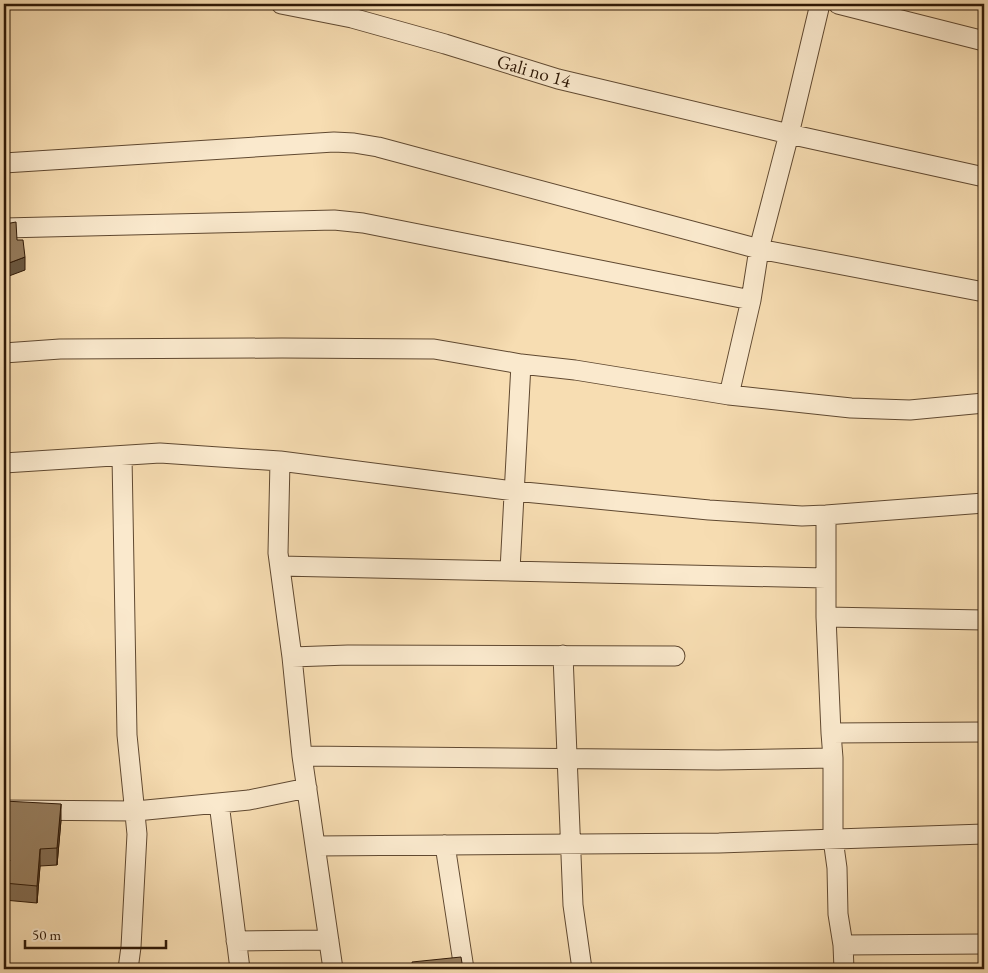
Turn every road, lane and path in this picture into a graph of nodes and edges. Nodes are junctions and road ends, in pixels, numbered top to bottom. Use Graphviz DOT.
graph roads {
  1 [pos="281,4"];
  2 [pos="820,4"];
  3 [pos="838,4"];
  4 [pos="984,41"];
  5 [pos="789,134"];
  6 [pos="4,163"];
  7 [pos="984,177"];
  8 [pos="4,228"];
  9 [pos="759,249"];
  10 [pos="984,292"];
  11 [pos="751,300"];
  12 [pos="4,353"];
  13 [pos="521,364"];
  14 [pos="729,395"];
  15 [pos="984,403"];
  16 [pos="122,456"];
  17 [pos="280,461"];
  18 [pos="4,463"];
  19 [pos="514,490"];
  20 [pos="984,503"];
  21 [pos="826,515"];
  22 [pos="280,566"];
  23 [pos="510,570"];
  24 [pos="826,578"];
  25 [pos="826,617"];
  26 [pos="984,620"];
  27 [pos="563,655"];
  28 [pos="675,656"];
  29 [pos="292,657"];
  30 [pos="984,732"];
  31 [pos="831,733"];
  32 [pos="302,756"];
  33 [pos="567,757"];
  34 [pos="833,758"];
  35 [pos="307,788"];
  36 [pos="220,803"];
  37 [pos="4,810"];
  38 [pos="136,811"];
  39 [pos="984,834"];
  40 [pos="833,839"];
  41 [pos="570,844"];
  42 [pos="446,845"];
  43 [pos="316,846"];
  44 [pos="329,940"];
  45 [pos="236,941"];
  46 [pos="984,944"];
  47 [pos="843,946"];
  48 [pos="128,969"];
  49 [pos="240,969"];
  50 [pos="333,969"];
  51 [pos="464,969"];
  52 [pos="582,969"];
  53 [pos="844,969"];
  1 -- 5 [label="street, Gali no 14"];
  2 -- 5 [label="street"];
  3 -- 4 [label="street"];
  5 -- 7 [label="street, Gali no 14"];
  5 -- 9 [label="street"];
  6 -- 9 [label="street"];
  8 -- 11 [label="street"];
  9 -- 10 [label="street"];
  9 -- 11 [label="street"];
  11 -- 14 [label="street"];
  12 -- 13 [label="street"];
  13 -- 14 [label="street"];
  13 -- 19 [label="street"];
  14 -- 15 [label="street"];
  16 -- 17 [label="street"];
  16 -- 18 [label="street"];
  16 -- 38 [label="street"];
  17 -- 19 [label="street"];
  17 -- 22 [label="street"];
  19 -- 21 [label="street"];
  19 -- 23 [label="street"];
  20 -- 21 [label="street"];
  21 -- 24 [label="street"];
  22 -- 23 [label="street"];
  22 -- 29 [label="street"];
  23 -- 24 [label="street"];
  24 -- 25 [label="street"];
  25 -- 26 [label="street"];
  25 -- 31 [label="street"];
  27 -- 28 [label="street"];
  27 -- 29 [label="street"];
  27 -- 33 [label="street"];
  29 -- 32 [label="street"];
  30 -- 31 [label="street"];
  31 -- 34 [label="street"];
  32 -- 33 [label="street"];
  32 -- 35 [label="street"];
  33 -- 34 [label="street"];
  33 -- 41 [label="street"];
  34 -- 40 [label="street"];
  35 -- 36 [label="street"];
  35 -- 43 [label="street"];
  36 -- 38 [label="street"];
  36 -- 45 [label="street"];
  37 -- 38 [label="street"];
  38 -- 48 [label="street"];
  39 -- 40 [label="street"];
  40 -- 41 [label="street"];
  40 -- 47 [label="street"];
  41 -- 42 [label="street"];
  41 -- 52 [label="street"];
  42 -- 43 [label="street"];
  42 -- 51 [label="street"];
  43 -- 44 [label="street"];
  44 -- 45 [label="street"];
  44 -- 50 [label="street"];
  45 -- 49 [label="street"];
  46 -- 47 [label="street"];
  47 -- 53 [label="street"];
}
